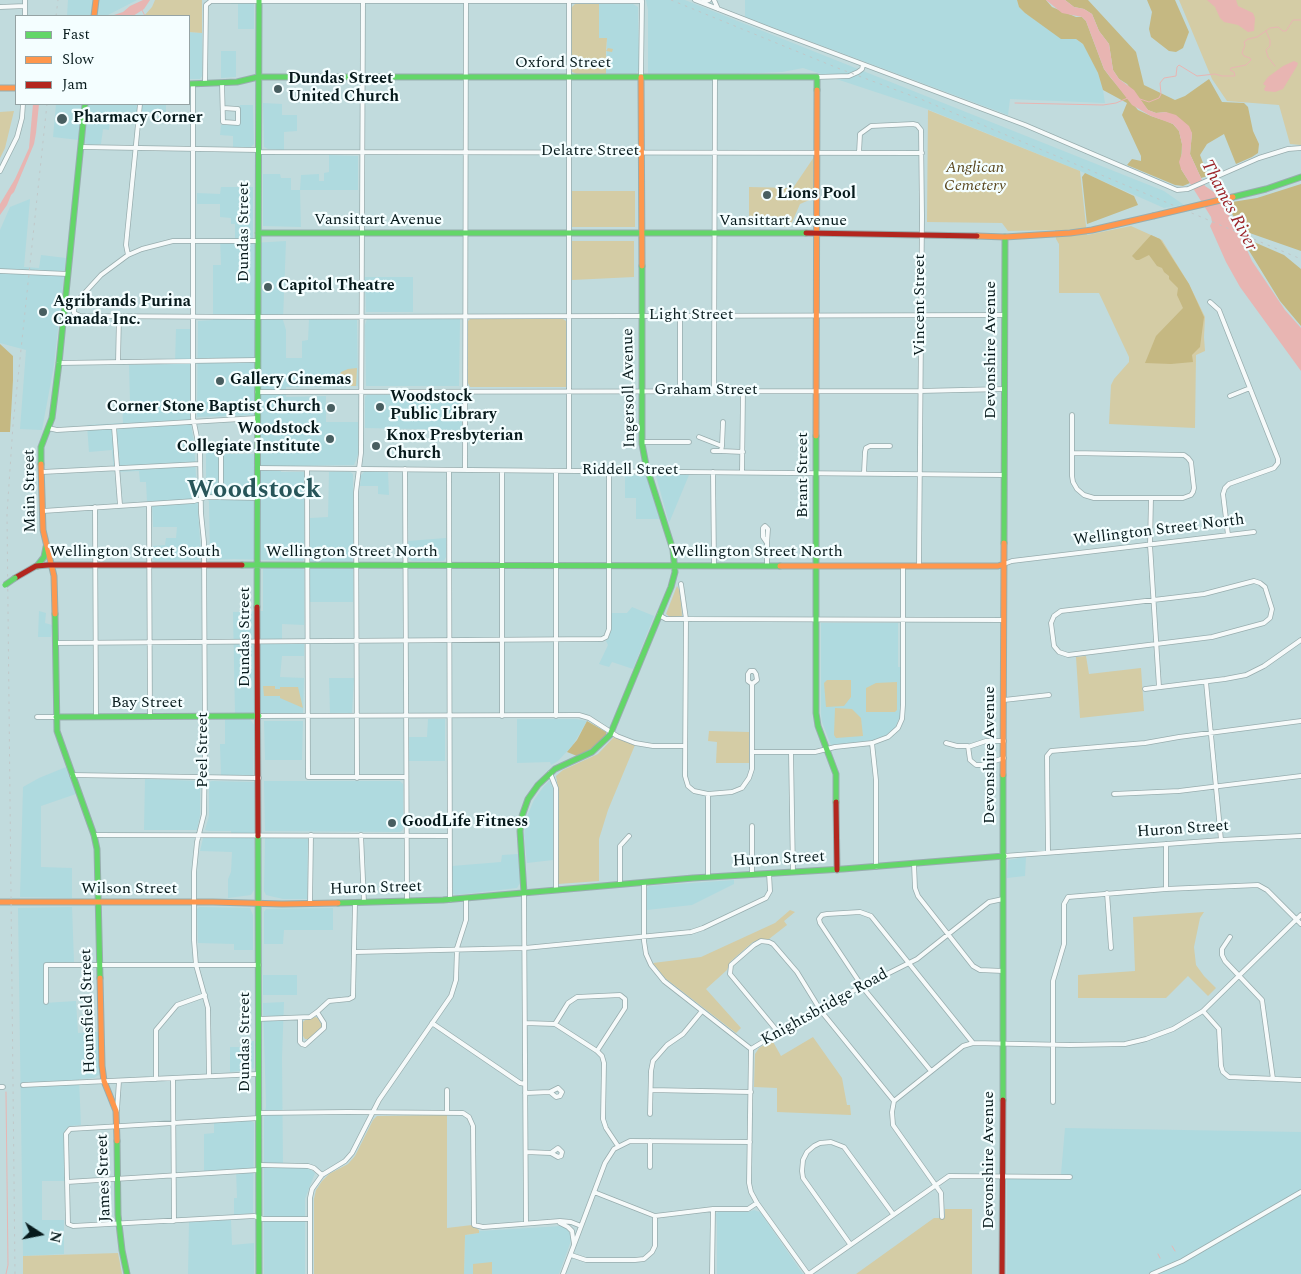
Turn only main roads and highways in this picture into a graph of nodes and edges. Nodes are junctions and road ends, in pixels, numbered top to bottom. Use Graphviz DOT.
graph roads {
  1 [pos="96,0"];
  2 [pos="259,0"];
  3 [pos="94,15"];
  4 [pos="258,77"];
  5 [pos="641,77"];
  6 [pos="817,77"];
  7 [pos="191,84"];
  8 [pos="0,88"];
  9 [pos="15,88"];
  10 [pos="85,105"];
  11 [pos="1301,177"];
  12 [pos="258,233"];
  13 [pos="641,234"];
  14 [pos="816,234"];
  15 [pos="1005,237"];
  16 [pos="46,546"];
  17 [pos="1004,564"];
  18 [pos="52,565"];
  19 [pos="258,565"];
  20 [pos="675,565"];
  21 [pos="36,566"];
  22 [pos="816,566"];
  23 [pos="2,586"];
  24 [pos="258,716"];
  25 [pos="56,717"];
  26 [pos="1004,856"];
  27 [pos="837,870"];
  28 [pos="524,893"];
  29 [pos="0,902"];
  30 [pos="99,903"];
  31 [pos="258,903"];
  32 [pos="116,1115"];
  33 [pos="127,1274"];
  34 [pos="259,1274"];
  35 [pos="1002,1274"];
  1 -- 3 [label="main road"];
  2 -- 4 [label="main road, Dundas Street"];
  4 -- 5 [label="main road, Oxford Street"];
  4 -- 7 [label="main road, Oxford Street"];
  4 -- 12 [label="main road, Dundas Street"];
  5 -- 6 [label="main road, Oxford Street"];
  5 -- 13 [label="main road, Ingersoll Avenue"];
  6 -- 14 [label="main road, Brant Street"];
  8 -- 9 [label="main road"];
  10 -- 16 [label="main road, Main Street"];
  11 -- 15 [label="main road, Vansittart Avenue, bridge"];
  12 -- 13 [label="main road, Vansittart Avenue"];
  12 -- 19 [label="main road, Dundas Street"];
  13 -- 14 [label="main road, Vansittart Avenue"];
  13 -- 20 [label="main road, Ingersoll Avenue"];
  14 -- 15 [label="main road, Vansittart Avenue"];
  14 -- 22 [label="main road, Brant Street"];
  15 -- 17 [label="main road, Devonshire Avenue"];
  16 -- 18 [label="main road, Main Street"];
  16 -- 21 [label="main road"];
  17 -- 22 [label="main road, Wellington Street North"];
  17 -- 26 [label="main road, Devonshire Avenue"];
  18 -- 19 [label="main road, Wellington Street South"];
  18 -- 21 [label="main road, Wellington Street South"];
  18 -- 25 [label="main road, Main Street"];
  19 -- 20 [label="main road, Wellington Street North"];
  19 -- 24 [label="main road, Dundas Street"];
  20 -- 22 [label="main road, Wellington Street North"];
  20 -- 28 [label="main road, Ingersoll Avenue"];
  21 -- 23 [label="main road, Wellington Street South, bridge"];
  22 -- 27 [label="main road, Brant Street"];
  24 -- 25 [label="main road, Bay Street"];
  24 -- 31 [label="main road, Dundas Street"];
  25 -- 30 [label="main road, Main Street"];
  26 -- 27 [label="main road, Huron Street"];
  26 -- 35 [label="main road, Devonshire Avenue"];
  27 -- 28 [label="main road, Huron Street"];
  28 -- 31 [label="main road, Huron Street"];
  29 -- 30 [label="main road, Wilson Street"];
  30 -- 31 [label="main road, Wilson Street"];
  30 -- 32 [label="main road, Hounsfield Street"];
  31 -- 34 [label="main road, Dundas Street"];
  32 -- 33 [label="main road, James Street"];
}
